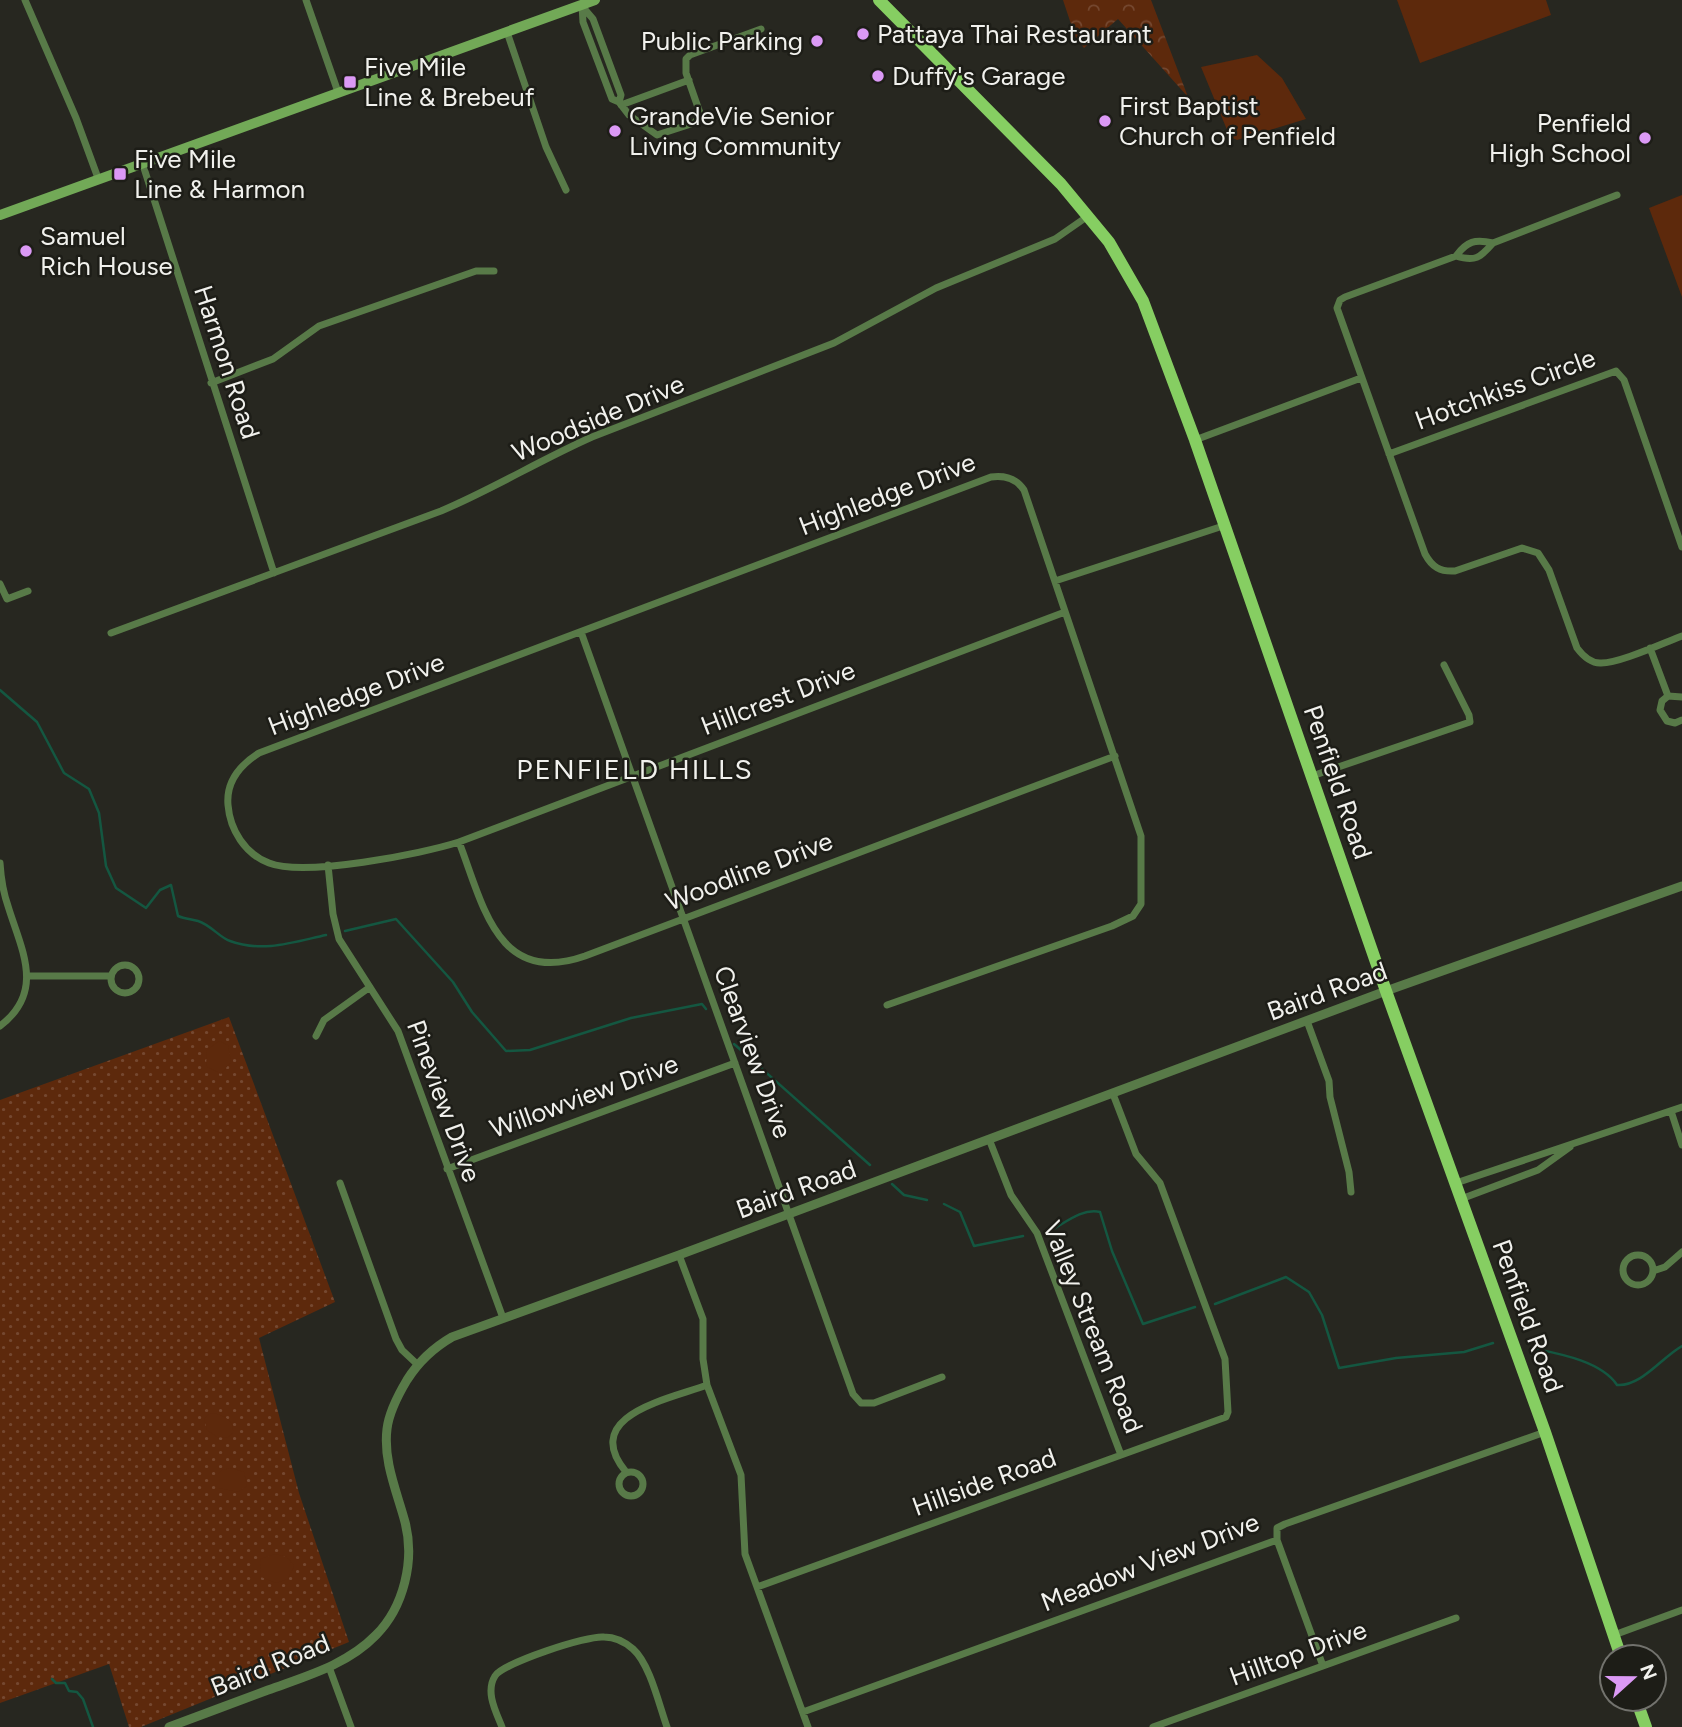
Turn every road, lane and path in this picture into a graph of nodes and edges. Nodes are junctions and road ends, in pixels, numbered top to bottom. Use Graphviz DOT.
graph roads {
  1 [pos="25,0"];
  2 [pos="306,0"];
  3 [pos="595,0"];
  4 [pos="879,0"];
  5 [pos="582,5"];
  6 [pos="761,29"];
  7 [pos="507,32"];
  8 [pos="689,80"];
  9 [pos="338,92"];
  10 [pos="620,103"];
  11 [pos="142,162"];
  12 [pos="98,178"];
  13 [pos="566,190"];
  14 [pos="1617,195"];
  15 [pos="0,215"];
  16 [pos="1088,216"];
  17 [pos="1493,243"];
  18 [pos="1456,256"];
  19 [pos="494,271"];
  20 [pos="1361,378"];
  21 [pos="211,383"];
  22 [pos="1195,440"];
  23 [pos="1389,454"];
  24 [pos="1223,526"];
  25 [pos="1682,547"];
  26 [pos="274,573"];
  27 [pos="1055,581"];
  28 [pos="0,584"];
  29 [pos="28,591"];
  30 [pos="1065,612"];
  31 [pos="581,632"];
  32 [pos="111,633"];
  33 [pos="1682,636"];
  34 [pos="1650,648"];
  35 [pos="1444,664"];
  36 [pos="1668,696"];
  37 [pos="1682,697"];
  38 [pos="1682,720"];
  39 [pos="1115,756"];
  40 [pos="633,775"];
  41 [pos="1312,776"];
  42 [pos="233,829"];
  43 [pos="459,842"];
  44 [pos="0,863"];
  45 [pos="328,865"];
  46 [pos="1682,886"];
  47 [pos="683,918"];
  48 [pos="27,976"];
  49 [pos="111,976"];
  50 [pos="370,987"];
  51 [pos="1386,991"];
  52 [pos="887,1005"];
  53 [pos="1307,1021"];
  54 [pos="0,1026"];
  55 [pos="316,1036"];
  56 [pos="735,1063"];
  57 [pos="1113,1094"];
  58 [pos="1682,1107"];
  59 [pos="1671,1111"];
  60 [pos="989,1139"];
  61 [pos="1577,1142"];
  62 [pos="1682,1146"];
  63 [pos="447,1169"];
  64 [pos="340,1183"];
  65 [pos="1456,1183"];
  66 [pos="1351,1192"];
  67 [pos="1461,1199"];
  68 [pos="789,1214"];
  69 [pos="1682,1252"];
  70 [pos="680,1255"];
  71 [pos="1653,1271"];
  72 [pos="503,1318"];
  73 [pos="418,1365"];
  74 [pos="942,1377"];
  75 [pos="707,1385"];
  76 [pos="1545,1432"];
  77 [pos="1121,1455"];
  78 [pos="626,1472"];
  79 [pos="1277,1540"];
  80 [pos="757,1587"];
  81 [pos="1682,1610"];
  82 [pos="1457,1618"];
  83 [pos="1614,1635"];
  84 [pos="1617,1643"];
  85 [pos="330,1667"];
  86 [pos="1323,1667"];
  87 [pos="803,1712"];
  88 [pos="196,1722"];
  89 [pos="169,1727"];
  90 [pos="351,1727"];
  91 [pos="502,1727"];
  92 [pos="667,1727"];
  93 [pos="808,1727"];
  94 [pos="1153,1727"];
  1 -- 12 [label="street"];
  2 -- 9 [label="street"];
  3 -- 5 [label="main road"];
  4 -- 16 [label="main road, Penfield Road"];
  5 -- 7 [label="main road"];
  5 -- 10 [label="street"];
  6 -- 8 [label="street"];
  7 -- 9 [label="main road"];
  7 -- 13 [label="street"];
  8 -- 10 [label="street"];
  8 -- 10 [label="street"];
  9 -- 11 [label="main road"];
  11 -- 12 [label="main road"];
  11 -- 21 [label="street, Harmon Road"];
  12 -- 15 [label="main road"];
  14 -- 17 [label="street"];
  16 -- 22 [label="main road, Penfield Road"];
  16 -- 26 [label="street, Woodside Drive"];
  17 -- 18 [label="street"];
  17 -- 18 [label="street"];
  18 -- 20 [label="street"];
  19 -- 21 [label="street"];
  20 -- 22 [label="street"];
  20 -- 23 [label="street"];
  21 -- 26 [label="street, Harmon Road"];
  22 -- 24 [label="main road, Penfield Road"];
  23 -- 25 [label="street, Hotchkiss Circle"];
  23 -- 34 [label="street"];
  24 -- 27 [label="street"];
  24 -- 41 [label="main road, Penfield Road"];
  26 -- 32 [label="street, Woodside Drive"];
  27 -- 30 [label="street, Highledge Drive"];
  27 -- 31 [label="street, Highledge Drive"];
  28 -- 29 [label="street"];
  30 -- 39 [label="street, Highledge Drive"];
  30 -- 40 [label="street, Hillcrest Drive"];
  31 -- 40 [label="street, Clearview Drive"];
  31 -- 42 [label="street, Highledge Drive"];
  33 -- 34 [label="street"];
  34 -- 36 [label="street"];
  35 -- 41 [label="street"];
  36 -- 37 [label="street"];
  36 -- 38 [label="street"];
  39 -- 47 [label="street, Woodline Drive"];
  39 -- 52 [label="street, Highledge Drive"];
  40 -- 43 [label="street, Hillcrest Drive"];
  40 -- 47 [label="street, Clearview Drive"];
  41 -- 51 [label="main road, Penfield Road"];
  42 -- 45 [label="street, Hillcrest Drive"];
  43 -- 45 [label="street, Hillcrest Drive"];
  43 -- 47 [label="street, Woodline Drive"];
  44 -- 48 [label="street"];
  45 -- 50 [label="street, Pineview Drive"];
  46 -- 51 [label="street, Baird Road"];
  47 -- 56 [label="street, Clearview Drive"];
  48 -- 49 [label="street"];
  48 -- 54 [label="street"];
  50 -- 55 [label="street"];
  50 -- 63 [label="street, Pineview Drive"];
  51 -- 53 [label="street, Baird Road"];
  51 -- 65 [label="main road, Penfield Road"];
  53 -- 57 [label="street, Baird Road"];
  53 -- 66 [label="street"];
  56 -- 63 [label="street, Willowview Drive"];
  56 -- 68 [label="street, Clearview Drive"];
  57 -- 60 [label="street, Baird Road"];
  57 -- 77 [label="street, Hillside Road"];
  58 -- 59 [label="street"];
  59 -- 61 [label="street"];
  59 -- 62 [label="street"];
  60 -- 68 [label="street, Baird Road"];
  60 -- 77 [label="street, Valley Stream Road"];
  61 -- 65 [label="street"];
  61 -- 67 [label="street"];
  63 -- 72 [label="street, Pineview Drive"];
  64 -- 73 [label="street"];
  65 -- 67 [label="main road, Penfield Road"];
  67 -- 76 [label="main road, Penfield Road"];
  68 -- 70 [label="street, Baird Road"];
  68 -- 74 [label="street, Clearview Drive"];
  69 -- 71 [label="street"];
  70 -- 72 [label="street, Baird Road"];
  70 -- 75 [label="street"];
  71 -- 71 [label="street"];
  72 -- 73 [label="street, Baird Road"];
  73 -- 85 [label="street, Baird Road"];
  75 -- 78 [label="street"];
  75 -- 80 [label="street"];
  76 -- 79 [label="street, Meadow View Drive"];
  76 -- 83 [label="main road, Penfield Road"];
  77 -- 80 [label="street, Hillside Road"];
  79 -- 86 [label="street"];
  79 -- 87 [label="street, Meadow View Drive"];
  80 -- 87 [label="street"];
  81 -- 83 [label="street"];
  82 -- 86 [label="street, Hilltop Drive"];
  83 -- 84 [label="main road, Penfield Road"];
  85 -- 88 [label="street, Baird Road"];
  85 -- 90 [label="street"];
  86 -- 94 [label="street, Hilltop Drive"];
  87 -- 93 [label="street"];
  88 -- 89 [label="street, Baird Road"];
  91 -- 92 [label="street"];
}
